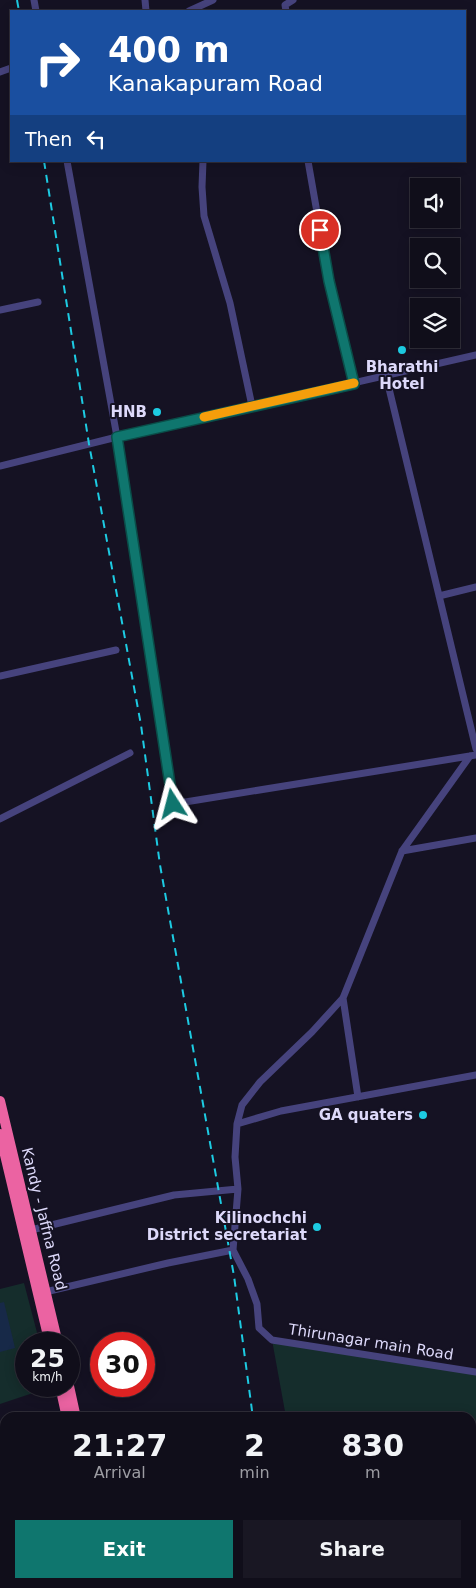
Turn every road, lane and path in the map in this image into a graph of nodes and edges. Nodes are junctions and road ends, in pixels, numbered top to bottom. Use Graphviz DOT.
graph roads {
  1 [pos="213,0"];
  2 [pos="293,0"];
  3 [pos="191,10"];
  4 [pos="286,10"];
  5 [pos="67,162"];
  6 [pos="203,162"];
  7 [pos="308,162"];
  8 [pos="38,302"];
  9 [pos="0,310"];
  10 [pos="476,355"];
  11 [pos="386,376"];
  12 [pos="354,384"];
  13 [pos="252,406"];
  14 [pos="117,437"];
  15 [pos="0,466"];
  16 [pos="476,587"];
  17 [pos="439,596"];
  18 [pos="116,650"];
  19 [pos="0,676"];
  20 [pos="476,749"];
  21 [pos="130,753"];
  22 [pos="473,755"];
  23 [pos="0,819"];
  24 [pos="476,838"];
  25 [pos="402,851"];
  26 [pos="343,998"];
  27 [pos="476,1075"];
  28 [pos="358,1096"];
  29 [pos="0,1101"];
  30 [pos="237,1124"];
  31 [pos="2,1135"];
  32 [pos="238,1189"];
  33 [pos="32,1230"];
  34 [pos="233,1250"];
  35 [pos="42,1293"];
  36 [pos="48,1332"];
  37 [pos="54,1332"];
  38 [pos="476,1372"];
  39 [pos="62,1397"];
  40 [pos="71,1397"];
  41 [pos="66,1412"];
  42 [pos="74,1412"];
  1 -- 3 [label="street"];
  2 -- 4 [label="street"];
  5 -- 14 [label="street"];
  6 -- 13 [label="street"];
  7 -- 12 [label="street"];
  8 -- 9 [label="street"];
  10 -- 11 [label="street"];
  11 -- 12 [label="street"];
  11 -- 17 [label="street"];
  12 -- 13 [label="street"];
  13 -- 14 [label="street"];
  14 -- 15 [label="street"];
  14 -- 22 [label="street"];
  16 -- 17 [label="street"];
  17 -- 20 [label="street"];
  18 -- 19 [label="street"];
  21 -- 23 [label="street"];
  22 -- 25 [label="street"];
  24 -- 25 [label="street"];
  25 -- 26 [label="street"];
  26 -- 28 [label="street"];
  26 -- 30 [label="street"];
  27 -- 28 [label="street"];
  28 -- 30 [label="street"];
  29 -- 31 [label="highway, Kandy - Jaffna Road"];
  30 -- 32 [label="street"];
  31 -- 33 [label="highway, Kandy - Jaffna Road"];
  31 -- 35 [label="highway, Kandy - Jaffna Road"];
  32 -- 33 [label="street"];
  32 -- 34 [label="street"];
  33 -- 35 [label="highway, Kandy - Jaffna Road"];
  34 -- 35 [label="street"];
  34 -- 38 [label="street, Thirunagar main Road"];
  35 -- 36 [label="highway, Kandy - Jaffna Road"];
  35 -- 37 [label="highway, Kandy - Jaffna Road"];
  39 -- 41 [label="highway"];
  40 -- 42 [label="highway"];
}
